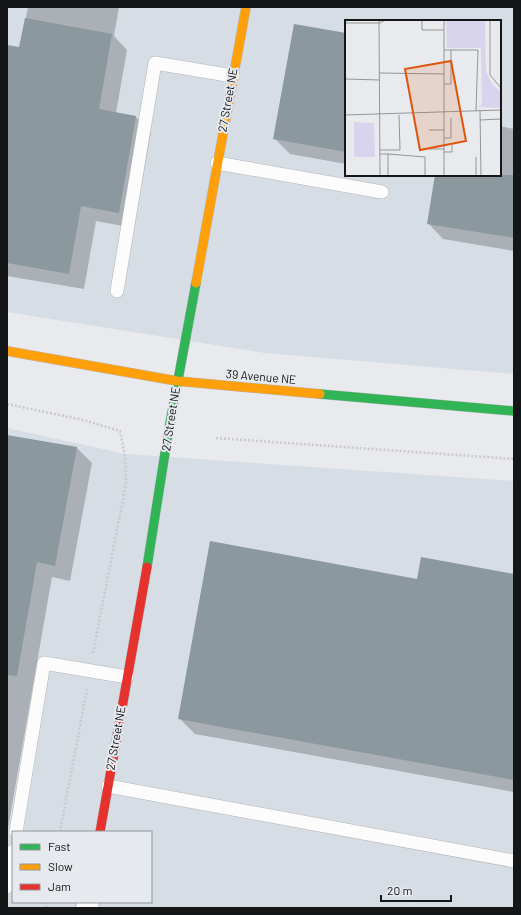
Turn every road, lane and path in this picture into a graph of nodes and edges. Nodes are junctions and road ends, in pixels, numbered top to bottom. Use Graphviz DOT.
graph roads {
  1 [pos="246,7"];
  2 [pos="233,76"];
  3 [pos="217,163"];
  4 [pos="382,192"];
  5 [pos="117,291"];
  6 [pos="7,351"];
  7 [pos="177,382"];
  8 [pos="7,404"];
  9 [pos="514,411"];
  10 [pos="216,438"];
  11 [pos="514,459"];
  12 [pos="90,672"];
  13 [pos="127,677"];
  14 [pos="108,786"];
  15 [pos="16,831"];
  16 [pos="60,831"];
  17 [pos="100,831"];
  18 [pos="12,857"];
  19 [pos="514,861"];
  20 [pos="7,887"];
  1 -- 2 [label="street, 27 Street NE"];
  2 -- 3 [label="street, 27 Street NE"];
  2 -- 5 [label="lane"];
  3 -- 4 [label="lane"];
  3 -- 7 [label="street, 27 Street NE"];
  6 -- 7 [label="street, 39 Avenue NE"];
  7 -- 9 [label="street, 39 Avenue NE"];
  7 -- 13 [label="street, 27 Street NE"];
  8 -- 12 [label="path"];
  10 -- 11 [label="path"];
  12 -- 13 [label="lane"];
  12 -- 15 [label="lane"];
  12 -- 16 [label="path"];
  13 -- 14 [label="street, 27 Street NE"];
  14 -- 17 [label="street, 27 Street NE"];
  14 -- 19 [label="lane"];
  18 -- 20 [label="lane"];
}
